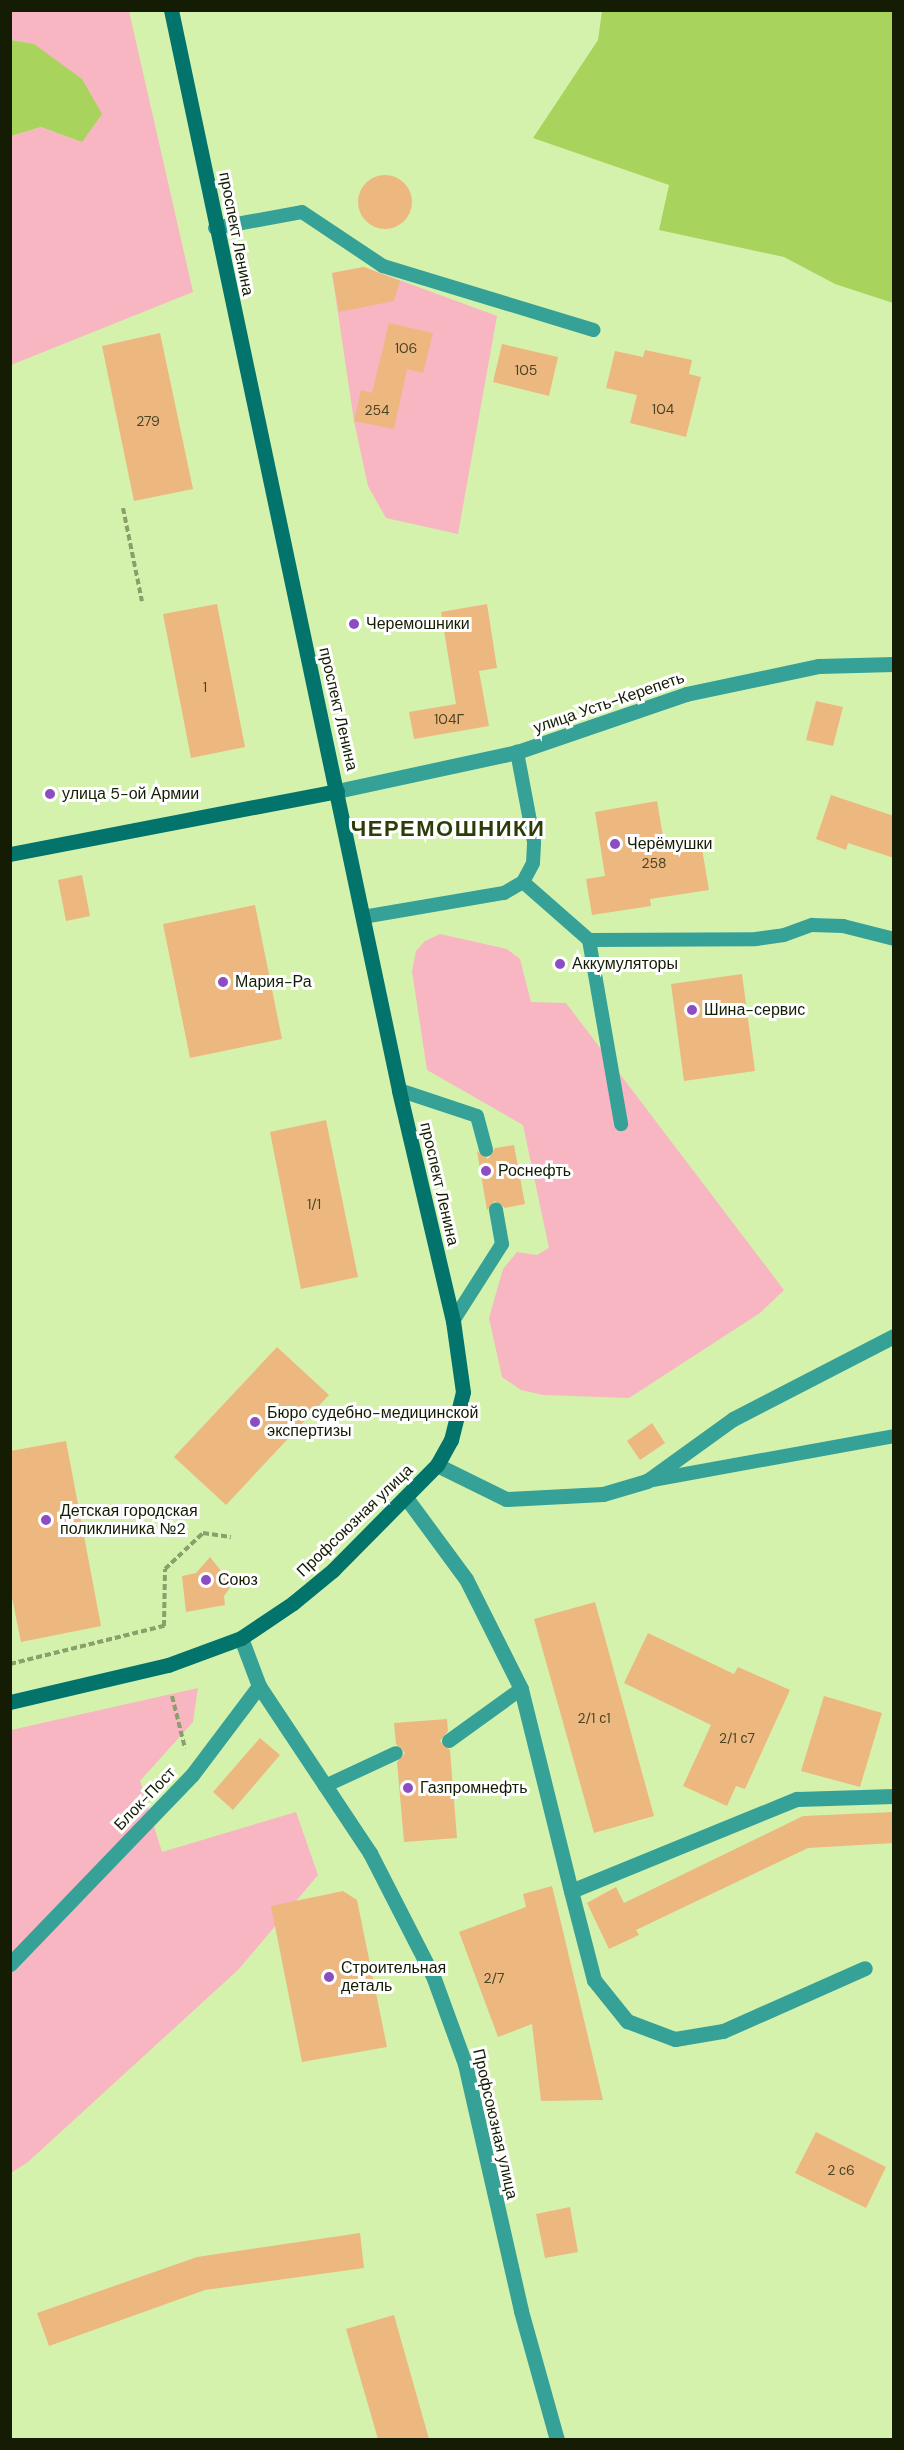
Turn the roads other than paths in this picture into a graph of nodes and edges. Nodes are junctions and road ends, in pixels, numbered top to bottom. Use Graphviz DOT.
graph roads {
  1 [pos="171,10"];
  2 [pos="215,228"];
  3 [pos="593,330"];
  4 [pos="894,664"];
  5 [pos="517,752"];
  6 [pos="337,791"];
  7 [pos="10,854"];
  8 [pos="523,882"];
  9 [pos="363,917"];
  10 [pos="894,939"];
  11 [pos="589,940"];
  12 [pos="399,1090"];
  13 [pos="621,1124"];
  14 [pos="486,1150"];
  15 [pos="496,1210"];
  16 [pos="453,1322"];
  17 [pos="894,1336"];
  18 [pos="459,1416"];
  19 [pos="894,1436"];
  20 [pos="437,1465"];
  21 [pos="647,1480"];
  22 [pos="407,1499"];
  23 [pos="242,1638"];
  24 [pos="259,1686"];
  25 [pos="520,1689"];
  26 [pos="10,1702"];
  27 [pos="449,1741"];
  28 [pos="396,1753"];
  29 [pos="325,1786"];
  30 [pos="894,1796"];
  31 [pos="571,1891"];
  32 [pos="10,1964"];
  33 [pos="865,1968"];
  34 [pos="557,2439"];
  1 -- 2 [label="main road, проспект Ленина"];
  2 -- 3 [label="lane"];
  2 -- 6 [label="main road, проспект Ленина"];
  4 -- 5 [label="street, улица Усть-Керепеть"];
  5 -- 6 [label="street, улица Усть-Керепеть"];
  5 -- 8 [label="lane"];
  6 -- 7 [label="main road"];
  6 -- 9 [label="main road, проспект Ленина"];
  8 -- 9 [label="lane"];
  8 -- 11 [label="lane"];
  9 -- 12 [label="main road, проспект Ленина"];
  10 -- 11 [label="lane"];
  11 -- 13 [label="lane"];
  12 -- 14 [label="lane"];
  12 -- 16 [label="main road, проспект Ленина"];
  15 -- 16 [label="lane"];
  16 -- 18 [label="main road, проспект Ленина"];
  17 -- 21 [label="street"];
  18 -- 20 [label="main road, Профсоюзная улица"];
  19 -- 21 [label="lane"];
  20 -- 21 [label="street"];
  20 -- 22 [label="main road, Профсоюзная улица"];
  22 -- 23 [label="main road, Профсоюзная улица"];
  22 -- 25 [label="street"];
  23 -- 24 [label="street"];
  23 -- 26 [label="main road, Профсоюзная улица"];
  24 -- 29 [label="street, Профсоюзная улица"];
  24 -- 32 [label="street, Блок-Пост"];
  25 -- 27 [label="lane"];
  25 -- 31 [label="street"];
  28 -- 29 [label="lane"];
  29 -- 34 [label="street, Профсоюзная улица"];
  30 -- 31 [label="street"];
  31 -- 33 [label="street"];
}
